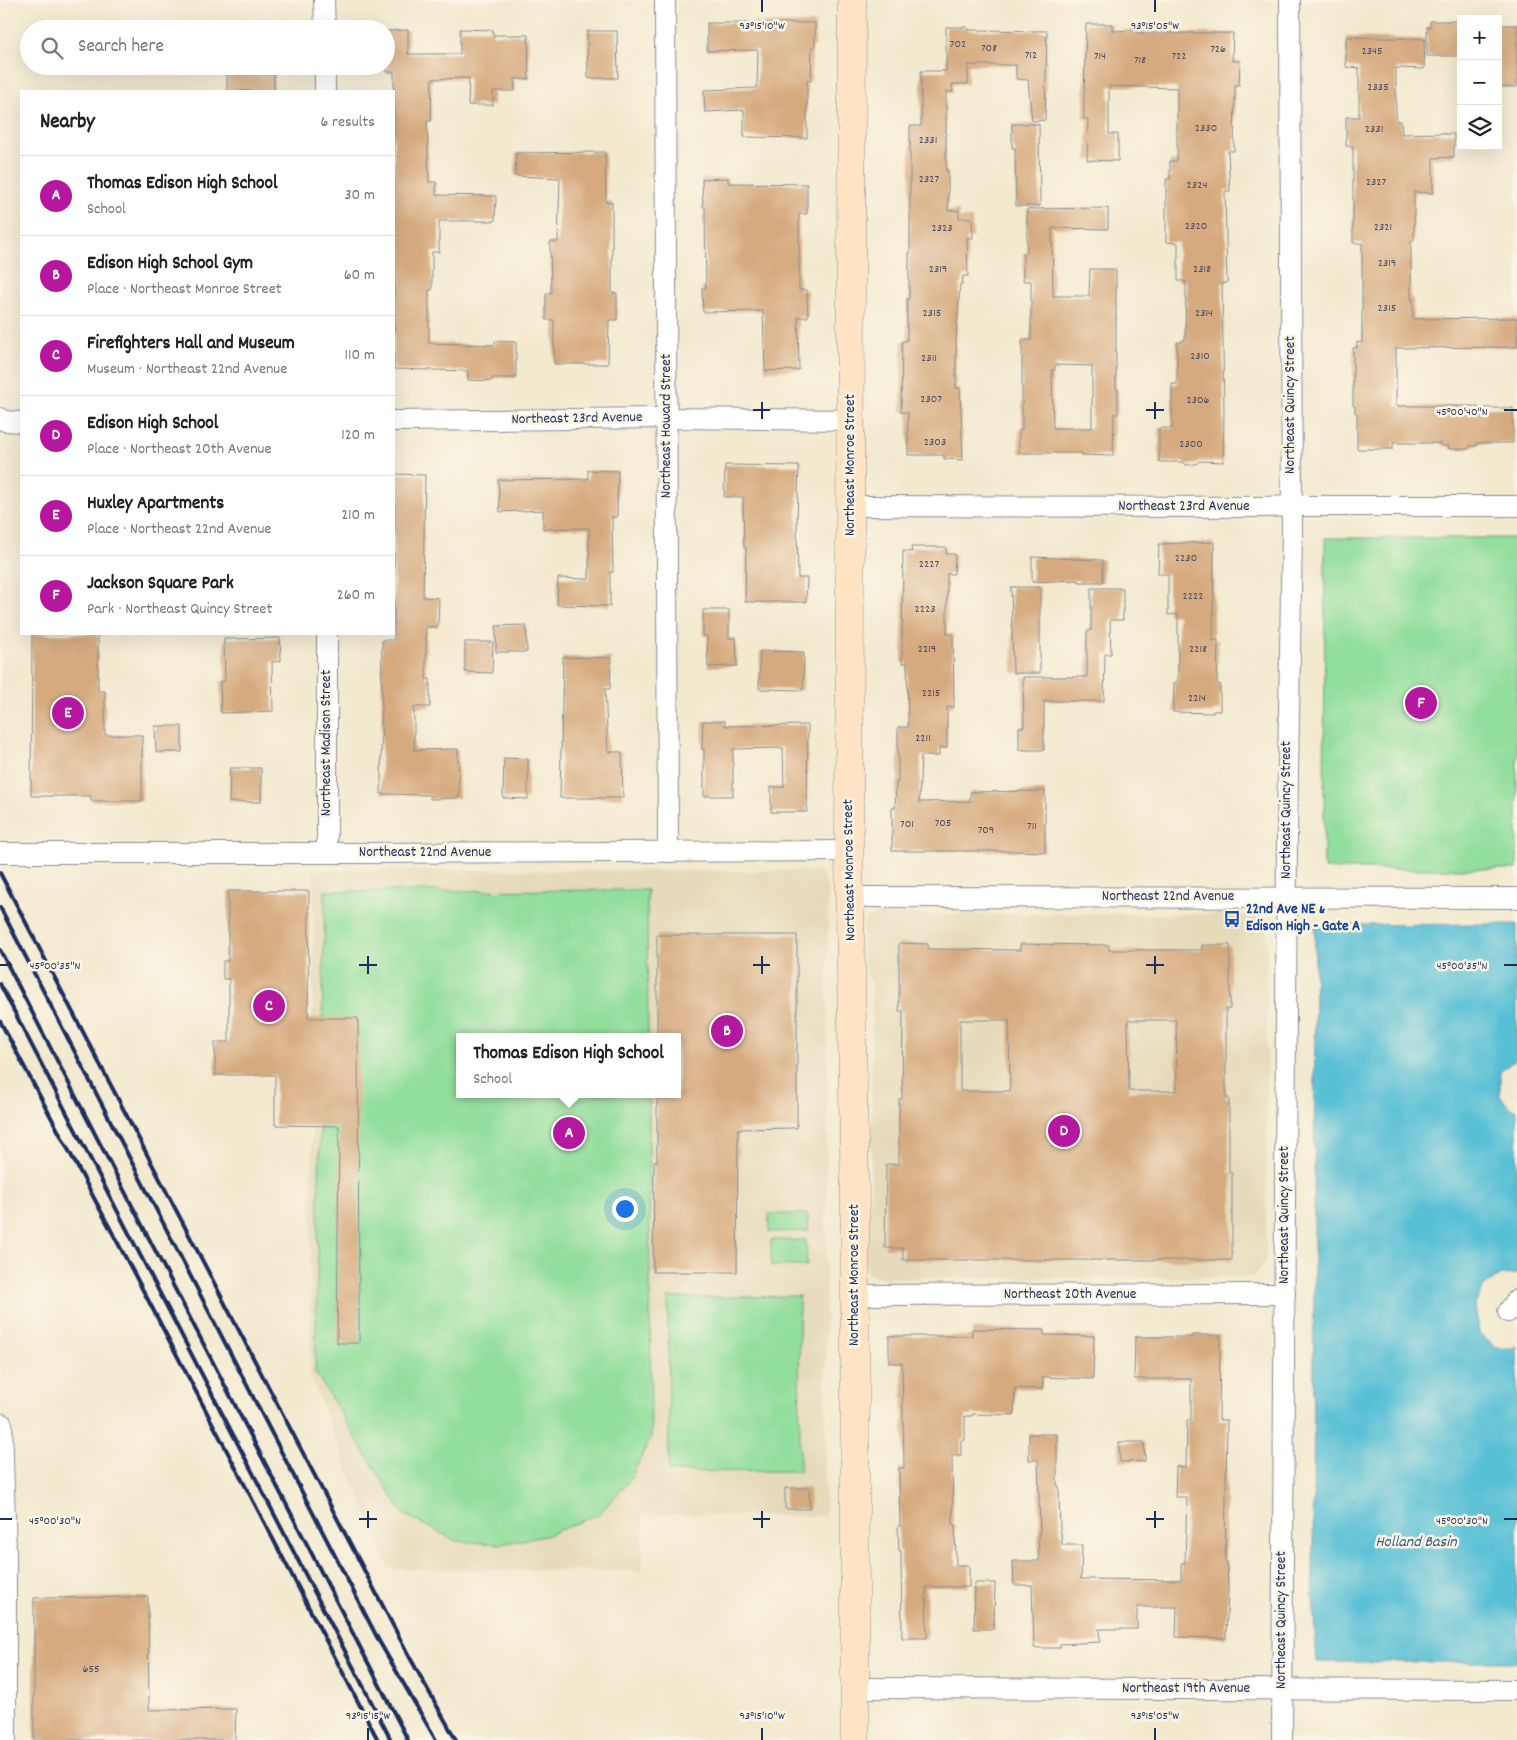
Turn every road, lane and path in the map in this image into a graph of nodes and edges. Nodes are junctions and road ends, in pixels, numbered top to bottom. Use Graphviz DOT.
graph roads {
  1 [pos="324,0"];
  2 [pos="666,0"];
  3 [pos="852,0"];
  4 [pos="1290,0"];
  5 [pos="324,20"];
  6 [pos="325,75"];
  7 [pos="325,90"];
  8 [pos="0,418"];
  9 [pos="668,418"];
  10 [pos="851,420"];
  11 [pos="395,421"];
  12 [pos="20,422"];
  13 [pos="850,506"];
  14 [pos="1292,506"];
  15 [pos="1517,506"];
  16 [pos="327,635"];
  17 [pos="849,851"];
  18 [pos="668,852"];
  19 [pos="0,853"];
  20 [pos="327,853"];
  21 [pos="850,897"];
  22 [pos="1287,898"];
  23 [pos="1517,898"];
  24 [pos="1285,1294"];
  25 [pos="855,1295"];
  26 [pos="1,1424"];
  27 [pos="855,1688"];
  28 [pos="1282,1689"];
  29 [pos="1517,1690"];
  30 [pos="6,1740"];
  31 [pos="855,1740"];
  32 [pos="1282,1740"];
  1 -- 5 [label="street"];
  2 -- 9 [label="street, Northeast Howard Street"];
  3 -- 10 [label="street, Northeast Monroe Street"];
  4 -- 14 [label="street, Northeast Quincy Street"];
  6 -- 7 [label="street"];
  8 -- 12 [label="street"];
  9 -- 10 [label="street, Northeast 23rd Avenue"];
  9 -- 11 [label="street, Northeast 23rd Avenue"];
  9 -- 18 [label="street, Northeast Howard Street"];
  10 -- 13 [label="street, Northeast Monroe Street"];
  13 -- 14 [label="street, Northeast 23rd Avenue"];
  13 -- 17 [label="street, Northeast Monroe Street"];
  14 -- 15 [label="street, Northeast 23rd Avenue"];
  14 -- 22 [label="street, Northeast Quincy Street"];
  16 -- 20 [label="street, Northeast Madison Street"];
  17 -- 18 [label="street, Northeast 22nd Avenue"];
  17 -- 21 [label="street, Northeast Monroe Street"];
  18 -- 20 [label="street, Northeast 22nd Avenue"];
  19 -- 20 [label="street, Northeast 22nd Avenue"];
  21 -- 22 [label="street, Northeast 22nd Avenue"];
  21 -- 25 [label="street, Northeast Monroe Street"];
  22 -- 23 [label="street, Northeast 22nd Avenue"];
  22 -- 24 [label="street, Northeast Quincy Street"];
  24 -- 25 [label="street, Northeast 20th Avenue"];
  24 -- 28 [label="street, Northeast Quincy Street"];
  25 -- 27 [label="street, Northeast Monroe Street"];
  26 -- 30 [label="street"];
  27 -- 28 [label="street, Northeast 19th Avenue"];
  27 -- 31 [label="street, Northeast Monroe Street"];
  28 -- 29 [label="street, Northeast 19th Avenue"];
  28 -- 32 [label="street, Northeast Quincy Street"];
}
